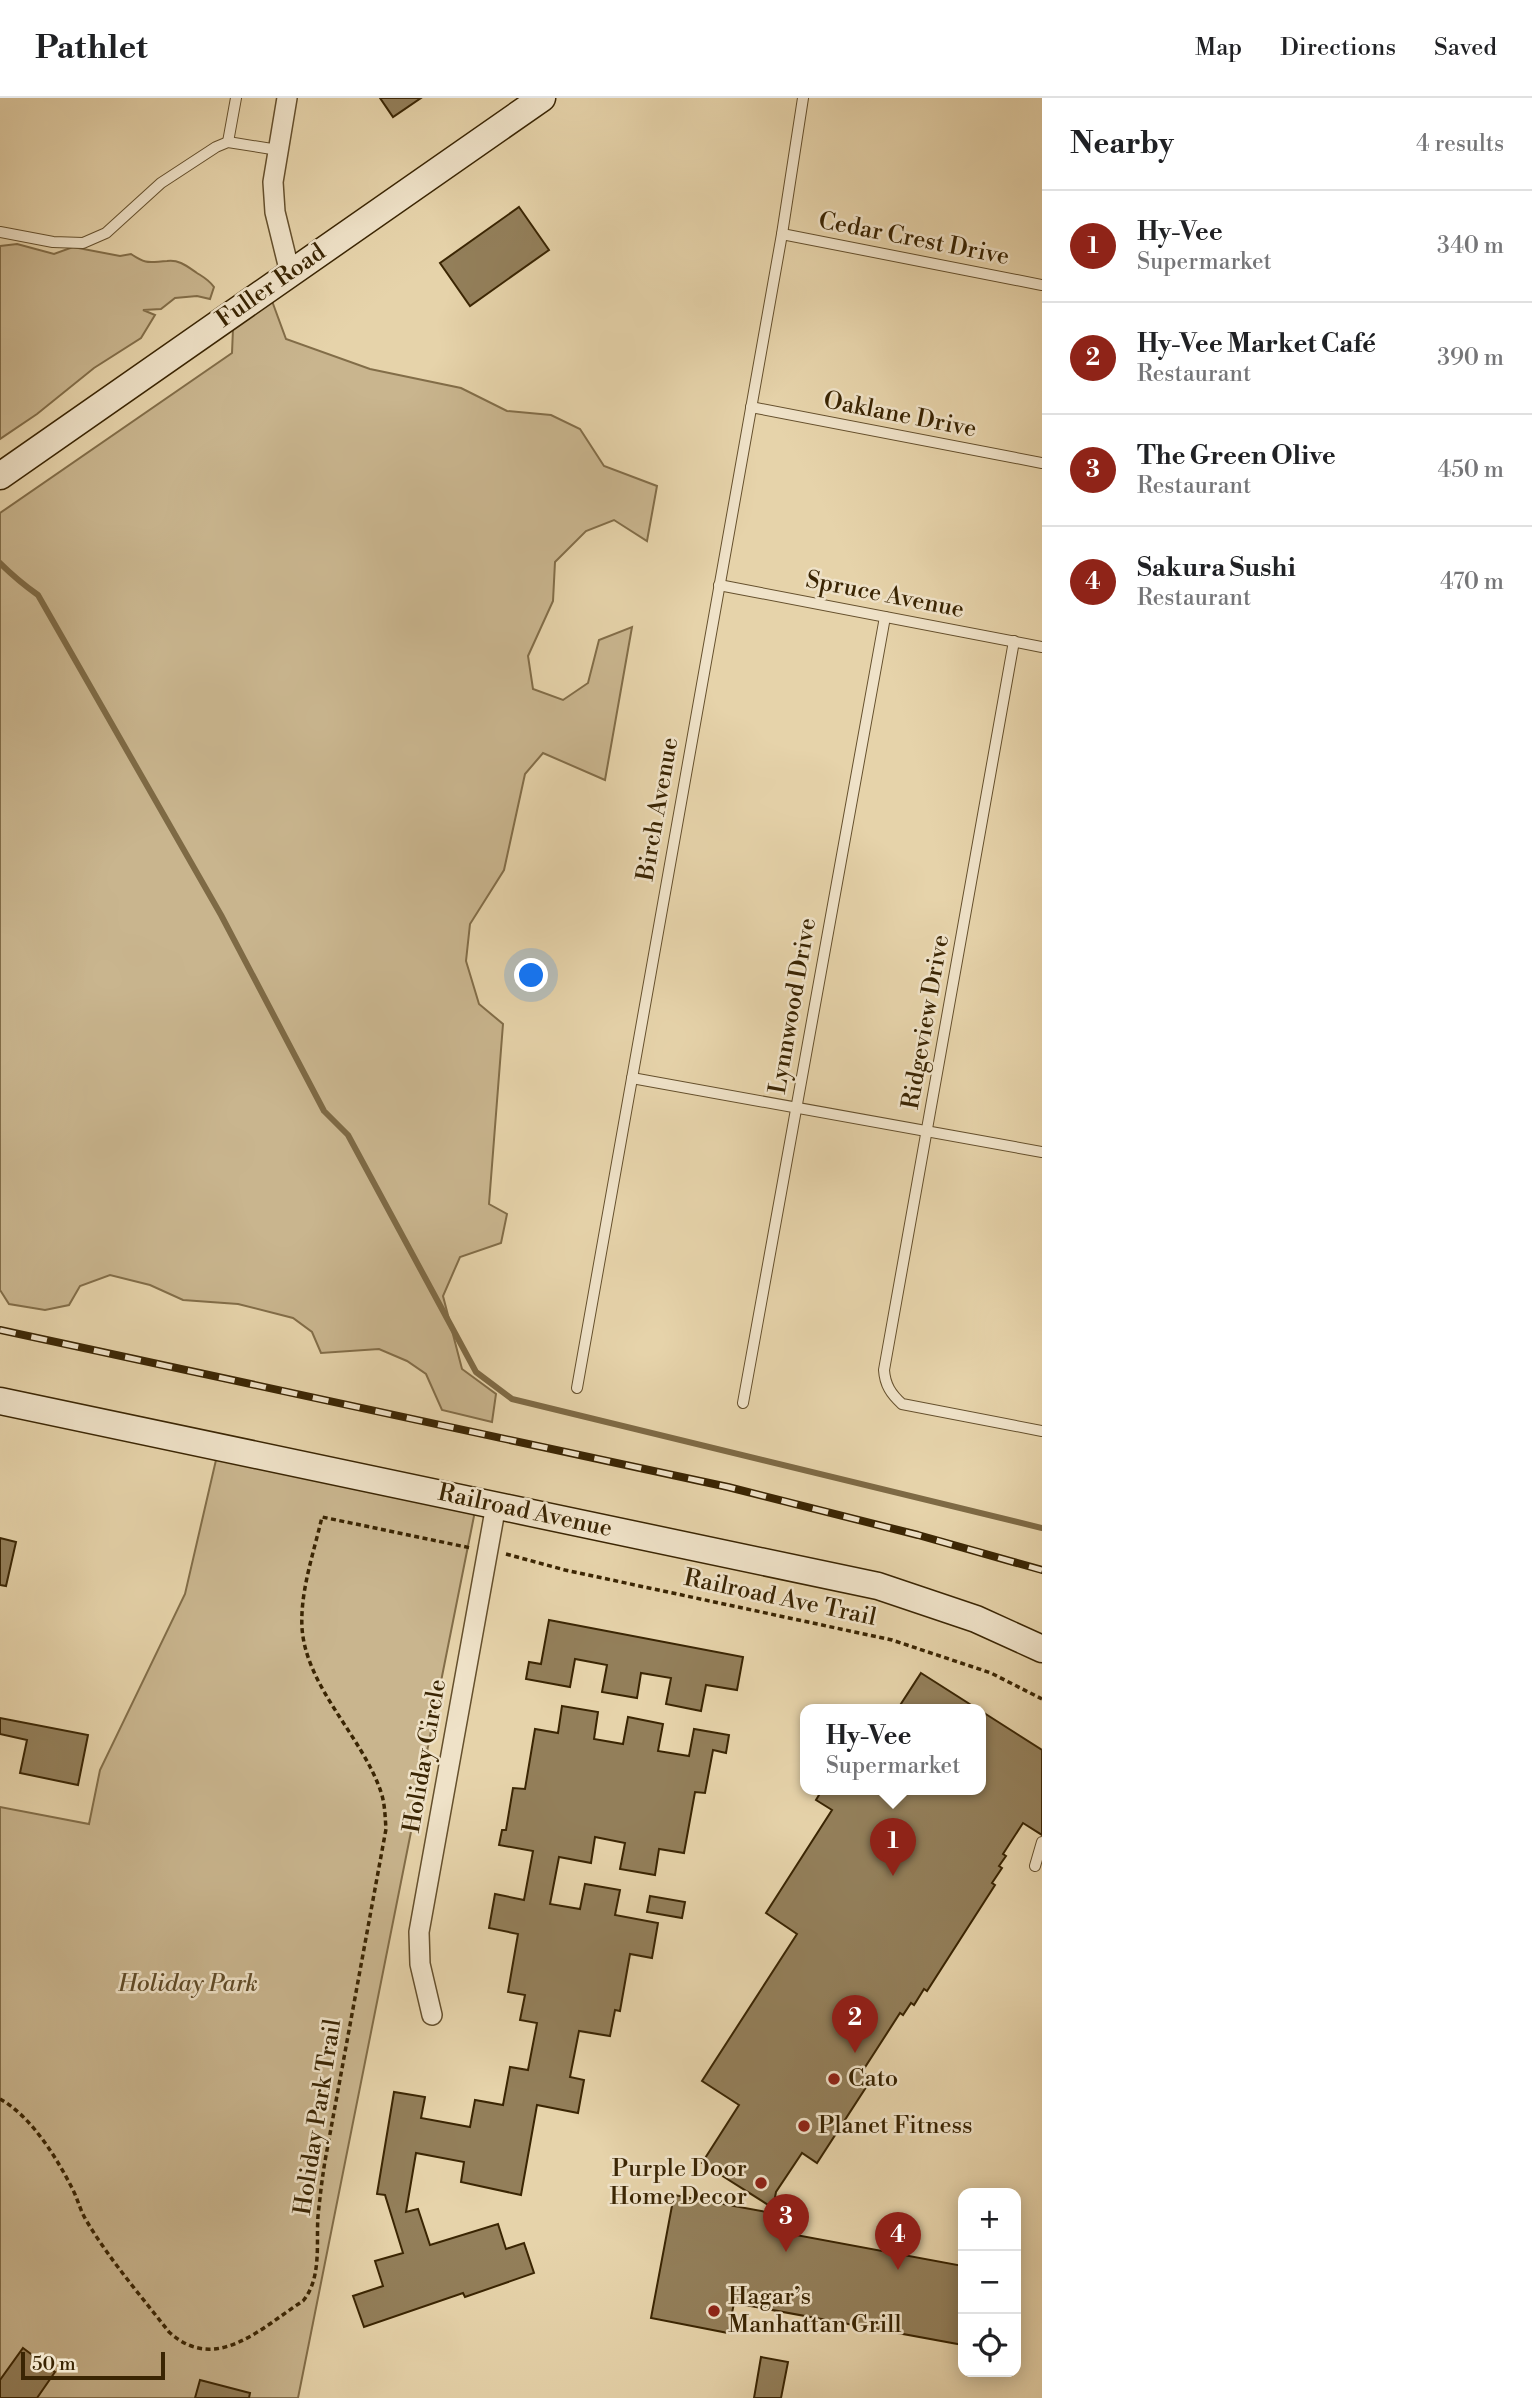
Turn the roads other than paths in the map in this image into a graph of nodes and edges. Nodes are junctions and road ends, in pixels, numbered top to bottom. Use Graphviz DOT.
graph roads {
  1 [pos="236,98"];
  2 [pos="287,98"];
  3 [pos="542,98"];
  4 [pos="803,98"];
  5 [pos="228,142"];
  6 [pos="278,150"];
  7 [pos="0,232"];
  8 [pos="781,236"];
  9 [pos="290,273"];
  10 [pos="1042,285"];
  11 [pos="751,407"];
  12 [pos="1042,463"];
  13 [pos="0,476"];
  14 [pos="719,585"];
  15 [pos="886,617"];
  16 [pos="1014,641"];
  17 [pos="1042,647"];
  18 [pos="632,1078"];
  19 [pos="796,1107"];
  20 [pos="928,1131"];
  21 [pos="1042,1152"];
  22 [pos="577,1388"];
  23 [pos="0,1401"];
  24 [pos="743,1404"];
  25 [pos="1042,1431"];
  26 [pos="496,1505"];
  27 [pos="1042,1649"];
  28 [pos="1042,1842"];
  29 [pos="1035,1867"];
  30 [pos="432,2015"];
  1 -- 5 [label="lane"];
  2 -- 6 [label="street"];
  3 -- 9 [label="main road, Fuller Road"];
  4 -- 8 [label="lane, Birch Avenue"];
  5 -- 6 [label="lane"];
  5 -- 7 [label="lane"];
  6 -- 9 [label="street"];
  8 -- 10 [label="lane, Cedar Crest Drive"];
  8 -- 11 [label="lane, Birch Avenue"];
  9 -- 13 [label="main road, Fuller Road"];
  11 -- 12 [label="lane, Oaklane Drive"];
  11 -- 14 [label="lane, Birch Avenue"];
  14 -- 15 [label="lane, Spruce Avenue"];
  14 -- 18 [label="lane, Birch Avenue"];
  15 -- 16 [label="lane, Spruce Avenue"];
  15 -- 19 [label="lane, Lynnwood Drive"];
  16 -- 17 [label="lane, Spruce Avenue"];
  16 -- 20 [label="lane, Ridgeview Drive"];
  18 -- 19 [label="lane"];
  18 -- 22 [label="lane, Birch Avenue"];
  19 -- 20 [label="lane"];
  19 -- 24 [label="lane, Lynnwood Drive"];
  20 -- 21 [label="lane"];
  20 -- 25 [label="lane, Ridgeview Drive"];
  23 -- 26 [label="main road, Railroad Avenue"];
  26 -- 27 [label="main road, Railroad Avenue"];
  26 -- 30 [label="street, Holiday Circle"];
  28 -- 29 [label="lane"];
}
